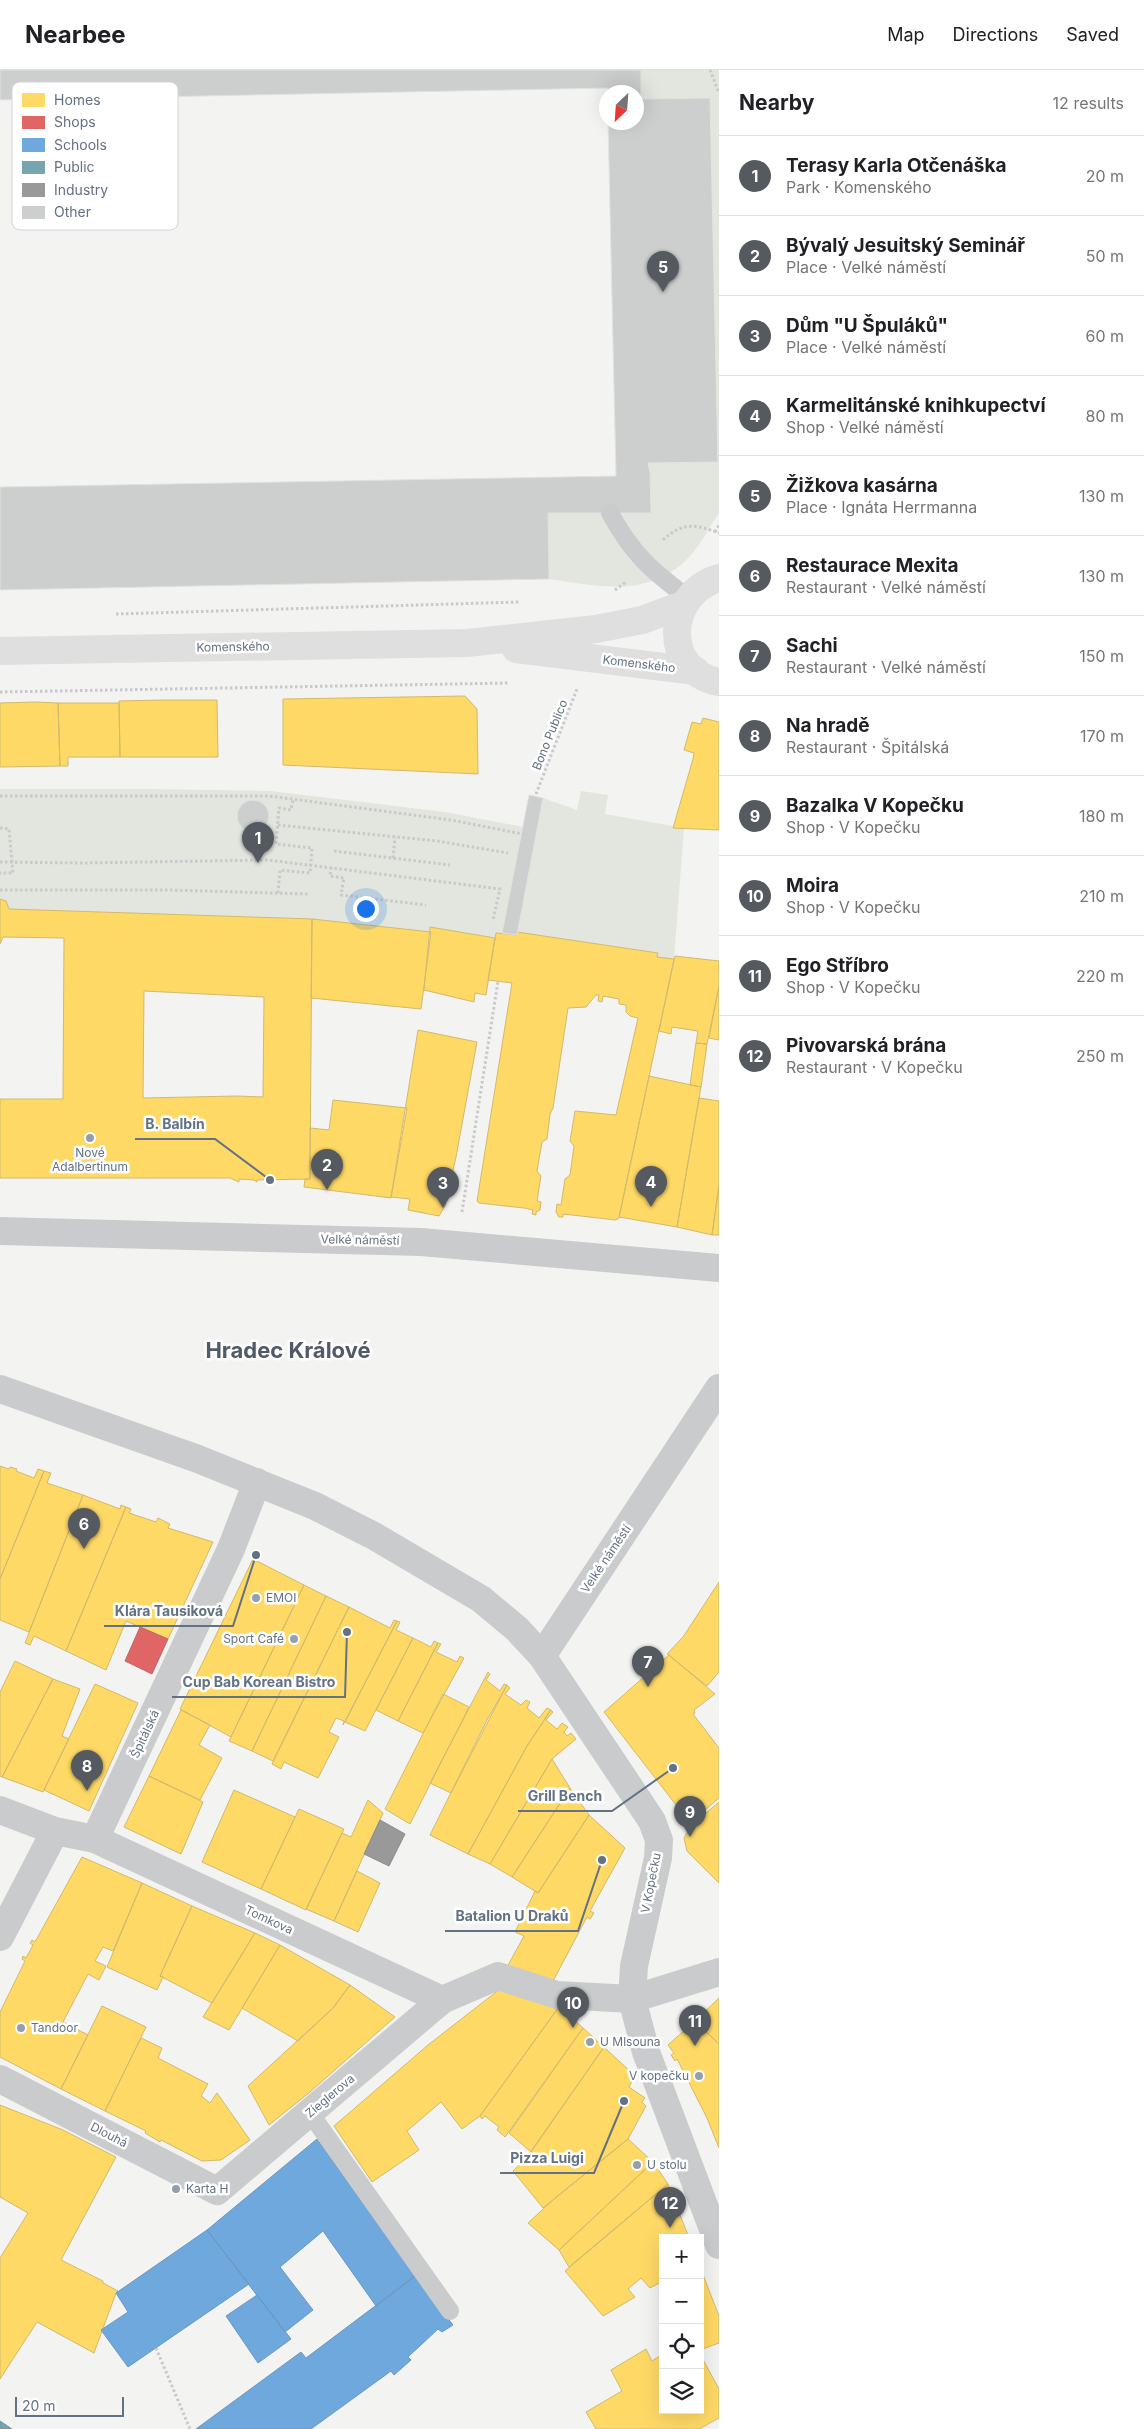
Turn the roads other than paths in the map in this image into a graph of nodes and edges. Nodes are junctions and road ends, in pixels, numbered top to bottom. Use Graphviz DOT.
graph roads {
  1 [pos="610,513"];
  2 [pos="719,566"];
  3 [pos="698,592"];
  4 [pos="467,643"];
  5 [pos="0,651"];
  6 [pos="707,677"];
  7 [pos="0,1231"];
  8 [pos="719,1268"];
  9 [pos="0,1389"];
  10 [pos="716,1398"];
  11 [pos="258,1482"];
  12 [pos="542,1656"];
  13 [pos="0,1810"];
  14 [pos="55,1831"];
  15 [pos="95,1839"];
  16 [pos="0,1937"];
  17 [pos="719,1972"];
  18 [pos="632,1999"];
  19 [pos="442,2000"];
  20 [pos="0,2079"];
  21 [pos="310,2113"];
  22 [pos="217,2191"];
  23 [pos="719,2245"];
  24 [pos="450,2311"];
  1 -- 3 [label="lane"];
  2 -- 3 [label="street"];
  3 -- 4 [label="street, Komenského"];
  3 -- 6 [label="street"];
  4 -- 5 [label="street, Komenského"];
  4 -- 6 [label="street, Komenského"];
  7 -- 8 [label="street, Velké náměstí"];
  9 -- 11 [label="street"];
  10 -- 12 [label="street, Velké náměstí"];
  11 -- 12 [label="street"];
  11 -- 15 [label="street, Špitálská"];
  12 -- 18 [label="street, V Kopečku"];
  13 -- 14 [label="street"];
  14 -- 15 [label="street"];
  14 -- 16 [label="street"];
  15 -- 19 [label="street, Tomkova"];
  17 -- 18 [label="street"];
  18 -- 19 [label="street"];
  18 -- 23 [label="street, V Kopečku"];
  19 -- 21 [label="street, Zieglerova"];
  20 -- 22 [label="street, Dlouhá"];
  21 -- 22 [label="street, Zieglerova"];
  21 -- 24 [label="lane"];
}
